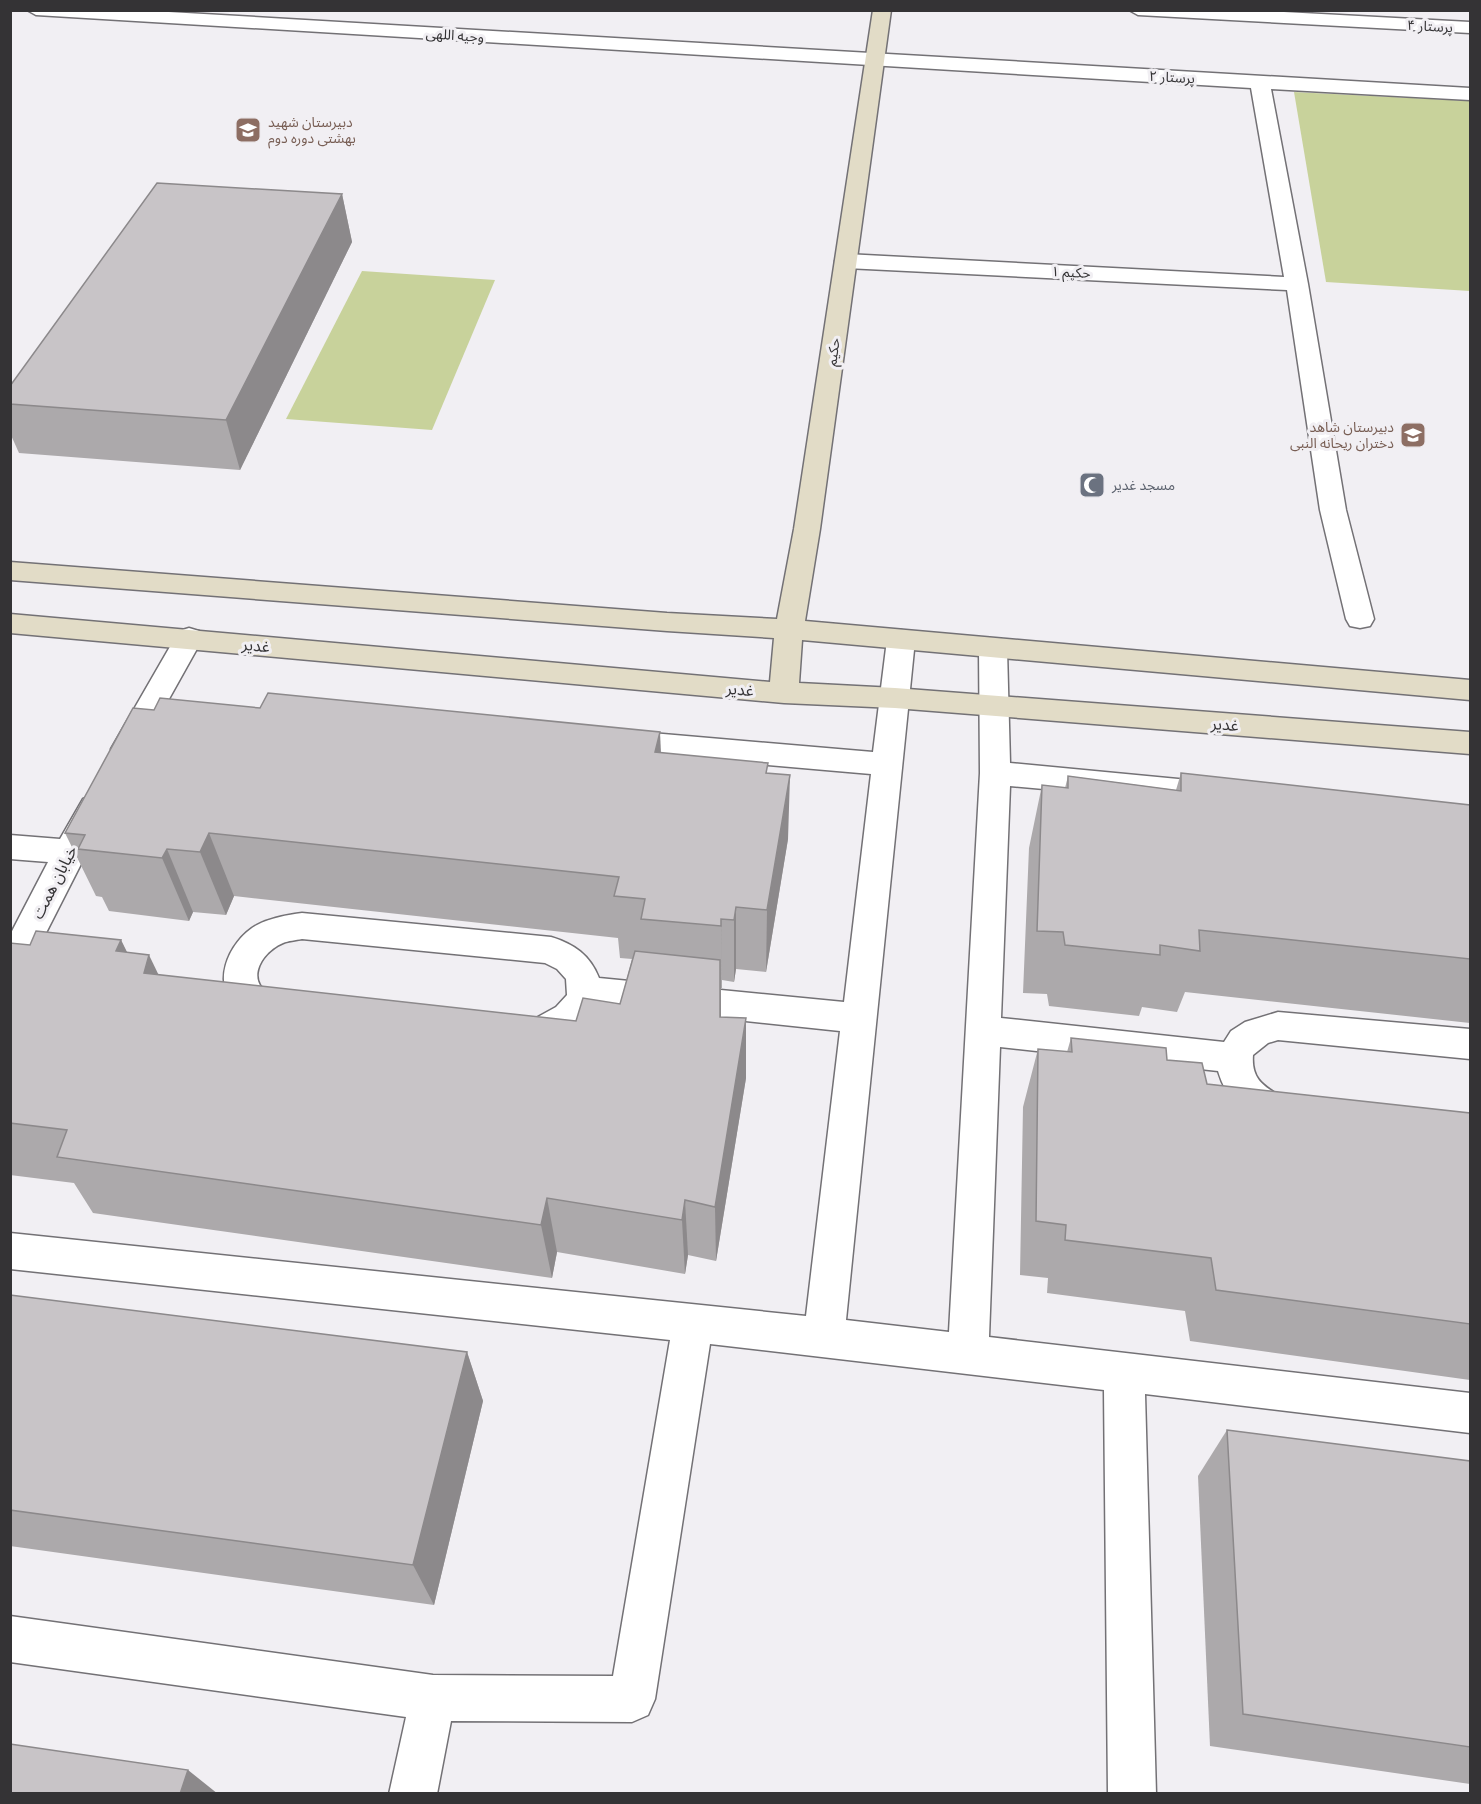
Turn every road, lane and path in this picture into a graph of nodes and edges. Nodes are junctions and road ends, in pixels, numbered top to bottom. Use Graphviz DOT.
graph roads {
  1 [pos="36,10"];
  2 [pos="882,10"];
  3 [pos="1138,10"];
  4 [pos="191,15"];
  5 [pos="1470,28"];
  6 [pos="874,61"];
  7 [pos="1260,82"];
  8 [pos="1470,94"];
  9 [pos="846,261"];
  10 [pos="1297,284"];
  11 [pos="10,571"];
  12 [pos="1360,619"];
  13 [pos="10,623"];
  14 [pos="789,629"];
  15 [pos="189,638"];
  16 [pos="901,640"];
  17 [pos="993,649"];
  18 [pos="1470,690"];
  19 [pos="784,693"];
  20 [pos="895,698"];
  21 [pos="993,707"];
  22 [pos="590,738"];
  23 [pos="1470,743"];
  24 [pos="887,764"];
  25 [pos="995,773"];
  26 [pos="1245,797"];
  27 [pos="10,847"];
  28 [pos="69,852"];
  29 [pos="10,970"];
  30 [pos="584,990"];
  31 [pos="858,1018"];
  32 [pos="983,1031"];
  33 [pos="1470,1044"];
  34 [pos="1234,1058"];
  35 [pos="1306,1120"];
  36 [pos="10,1251"];
  37 [pos="693,1323"];
  38 [pos="824,1337"];
  39 [pos="968,1353"];
  40 [pos="1124,1371"];
  41 [pos="1470,1413"];
  42 [pos="10,1639"];
  43 [pos="433,1698"];
  44 [pos="413,1794"];
  45 [pos="1132,1794"];
  1 -- 4 [label="street, وجیه اللهی"];
  2 -- 6 [label="street, حکیم"];
  3 -- 5 [label="street, پرستار ۴"];
  4 -- 6 [label="street, وجیه اللهی"];
  6 -- 7 [label="street, پرستار ۲"];
  6 -- 9 [label="street, حکیم"];
  7 -- 8 [label="street, پرستار ۲"];
  7 -- 10 [label="street"];
  9 -- 10 [label="street, حکیم ۱"];
  9 -- 14 [label="street, حکیم"];
  10 -- 12 [label="street"];
  11 -- 14 [label="street"];
  13 -- 15 [label="street, غدیر"];
  14 -- 16 [label="street"];
  14 -- 19 [label="street, حکیم"];
  15 -- 19 [label="street, غدیر"];
  15 -- 28 [label="street, خیابان همت"];
  16 -- 17 [label="street"];
  16 -- 20 [label="street"];
  17 -- 18 [label="street"];
  17 -- 21 [label="street"];
  19 -- 20 [label="street, غدیر"];
  20 -- 21 [label="street, غدیر"];
  20 -- 24 [label="street"];
  21 -- 23 [label="street, غدیر"];
  21 -- 25 [label="street"];
  22 -- 24 [label="street"];
  24 -- 31 [label="street"];
  25 -- 26 [label="street"];
  25 -- 32 [label="street"];
  27 -- 28 [label="street"];
  28 -- 29 [label="street, خیابان همت"];
  30 -- 30 [label="street"];
  30 -- 31 [label="street"];
  31 -- 38 [label="street"];
  32 -- 34 [label="street"];
  32 -- 39 [label="street"];
  33 -- 34 [label="street"];
  34 -- 35 [label="street"];
  36 -- 37 [label="street"];
  37 -- 38 [label="street"];
  37 -- 43 [label="street"];
  38 -- 39 [label="street"];
  39 -- 40 [label="street"];
  40 -- 41 [label="street"];
  40 -- 45 [label="street"];
  42 -- 43 [label="street"];
  43 -- 44 [label="street"];
}
